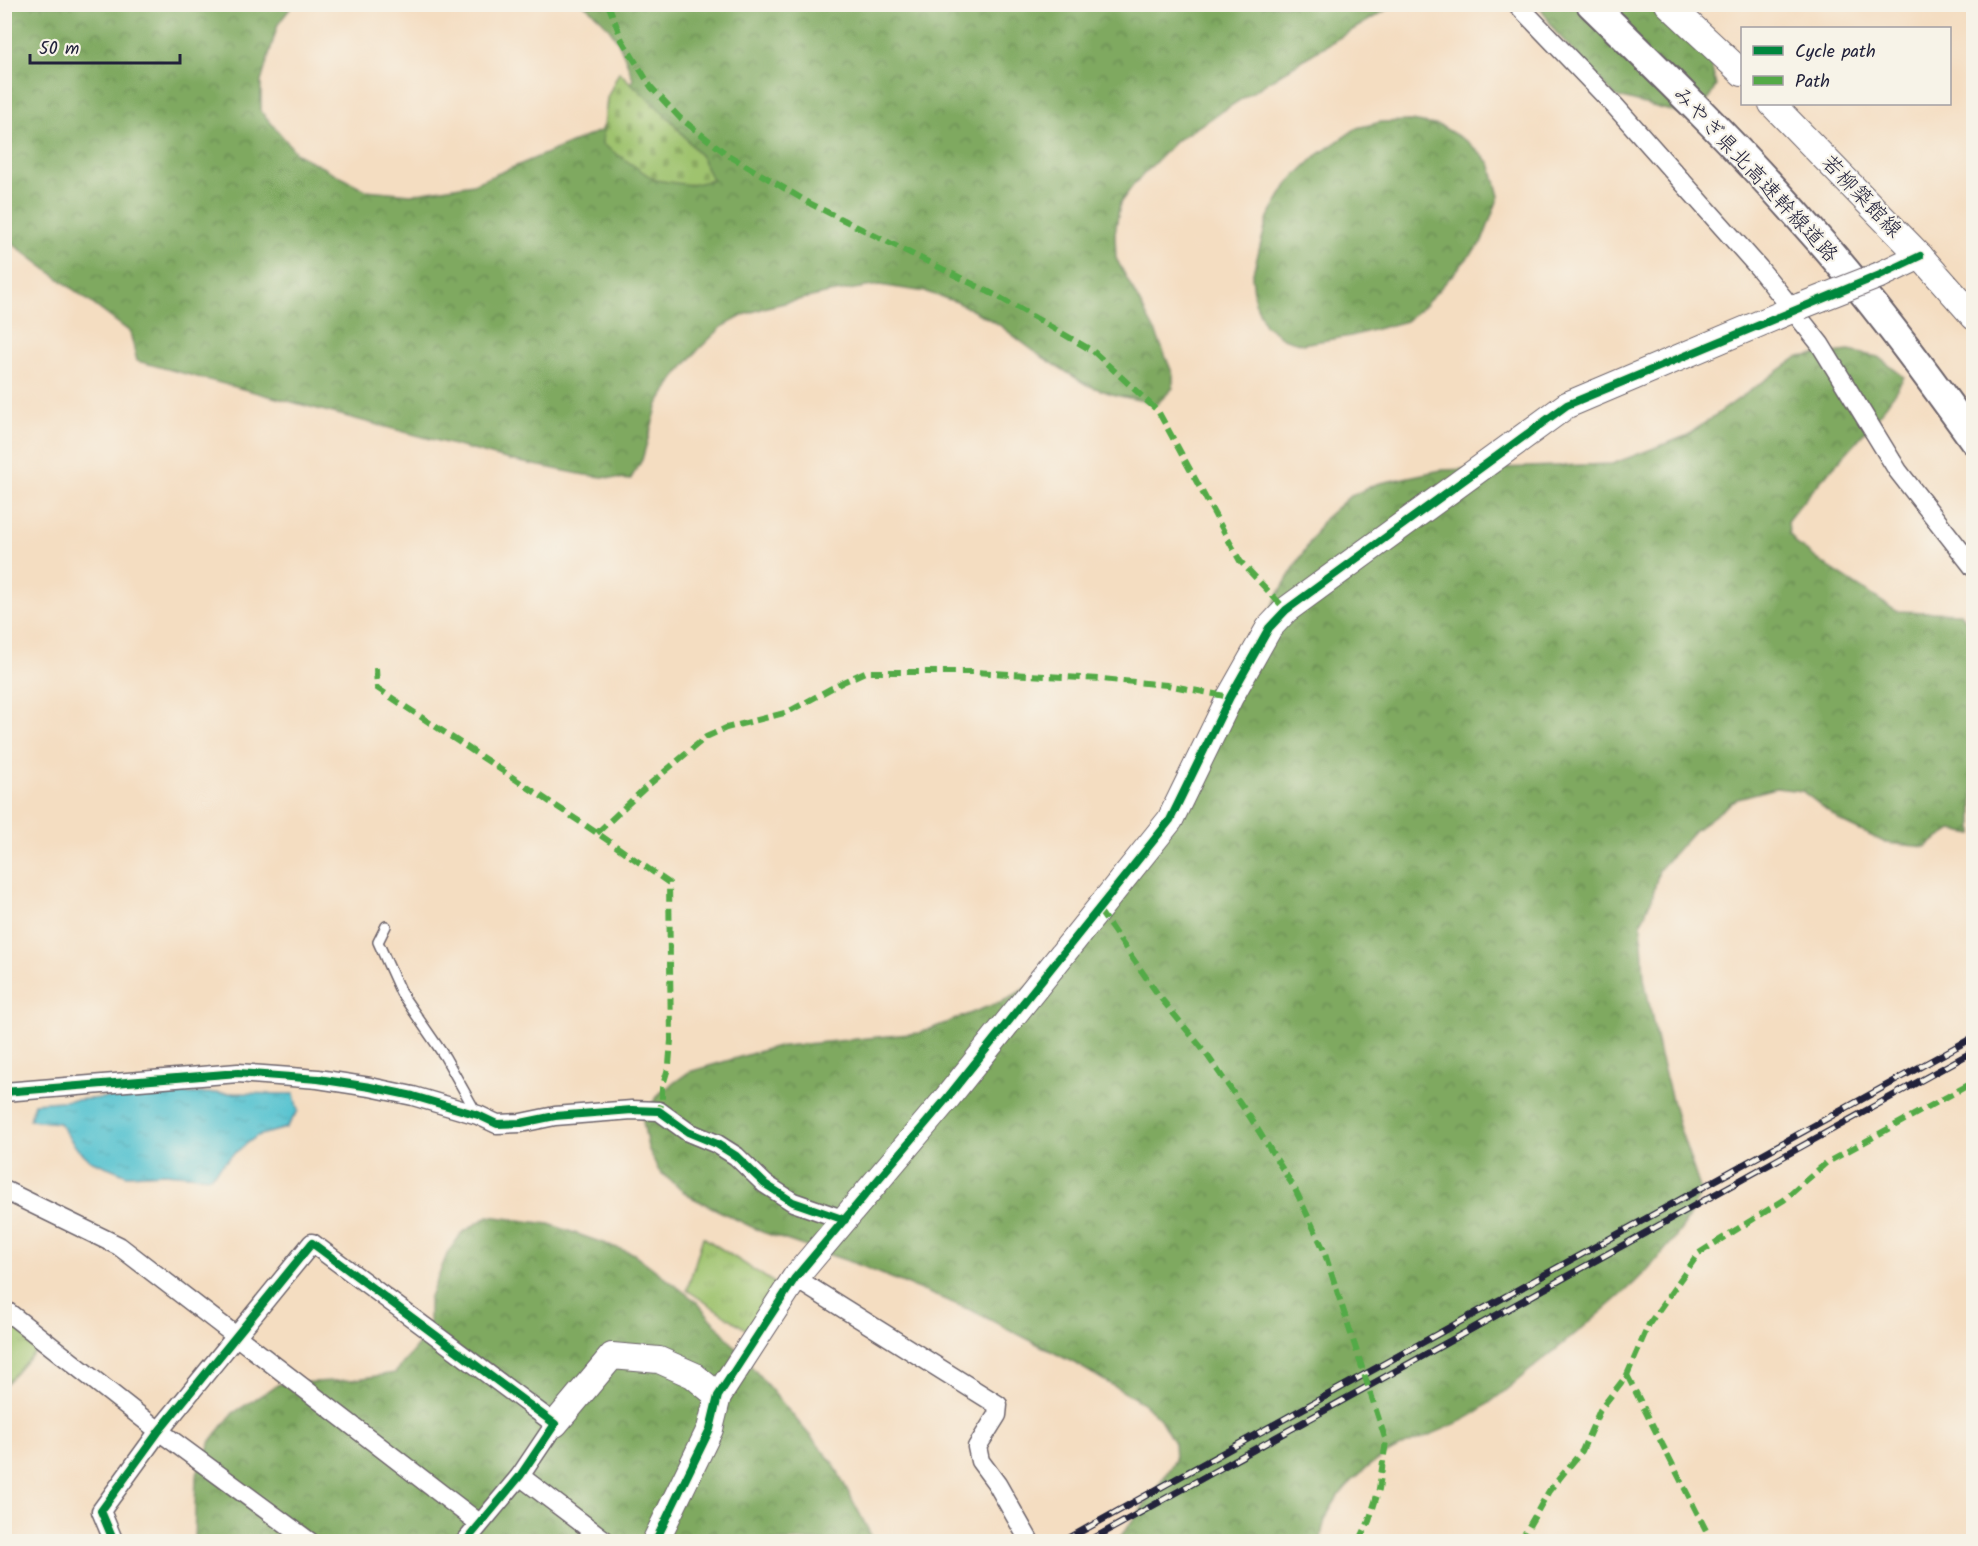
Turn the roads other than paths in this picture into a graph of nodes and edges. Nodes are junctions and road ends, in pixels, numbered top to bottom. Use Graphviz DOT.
graph roads {
  1 [pos="1517,4"];
  2 [pos="1590,4"];
  3 [pos="1668,4"];
  4 [pos="1741,71"];
  5 [pos="1773,105"];
  6 [pos="1920,256"];
  7 [pos="1797,308"];
  8 [pos="1974,317"];
  9 [pos="1974,440"];
  10 [pos="1974,568"];
  11 [pos="386,926"];
  12 [pos="4,1092"];
  13 [pos="478,1115"];
  14 [pos="4,1190"];
  15 [pos="845,1220"];
  16 [pos="795,1278"];
  17 [pos="4,1309"];
  18 [pos="235,1336"];
  19 [pos="718,1396"];
  20 [pos="555,1424"];
  21 [pos="159,1431"];
  22 [pos="520,1476"];
  23 [pos="479,1524"];
  24 [pos="114,1542"];
  25 [pos="310,1542"];
  26 [pos="465,1542"];
  27 [pos="607,1542"];
  28 [pos="655,1542"];
  29 [pos="1030,1542"];
  1 -- 7 [label="street"];
  2 -- 9 [label="main road, みやぎ県北高速幹線道路"];
  3 -- 4 [label="street"];
  5 -- 6 [label="street, 若柳築館線"];
  6 -- 7 [label="street, bridge"];
  6 -- 8 [label="street, 若柳築館線"];
  7 -- 10 [label="street"];
  7 -- 15 [label="street"];
  11 -- 13 [label="lane"];
  12 -- 13 [label="street"];
  13 -- 15 [label="street"];
  14 -- 18 [label="street"];
  15 -- 16 [label="street"];
  16 -- 19 [label="street"];
  16 -- 29 [label="street"];
  17 -- 21 [label="street"];
  18 -- 20 [label="street"];
  18 -- 21 [label="street"];
  18 -- 23 [label="street"];
  19 -- 20 [label="street"];
  19 -- 28 [label="street"];
  20 -- 22 [label="street"];
  21 -- 24 [label="street"];
  21 -- 25 [label="street"];
  22 -- 23 [label="street"];
  22 -- 27 [label="street"];
  23 -- 26 [label="street"];
}
